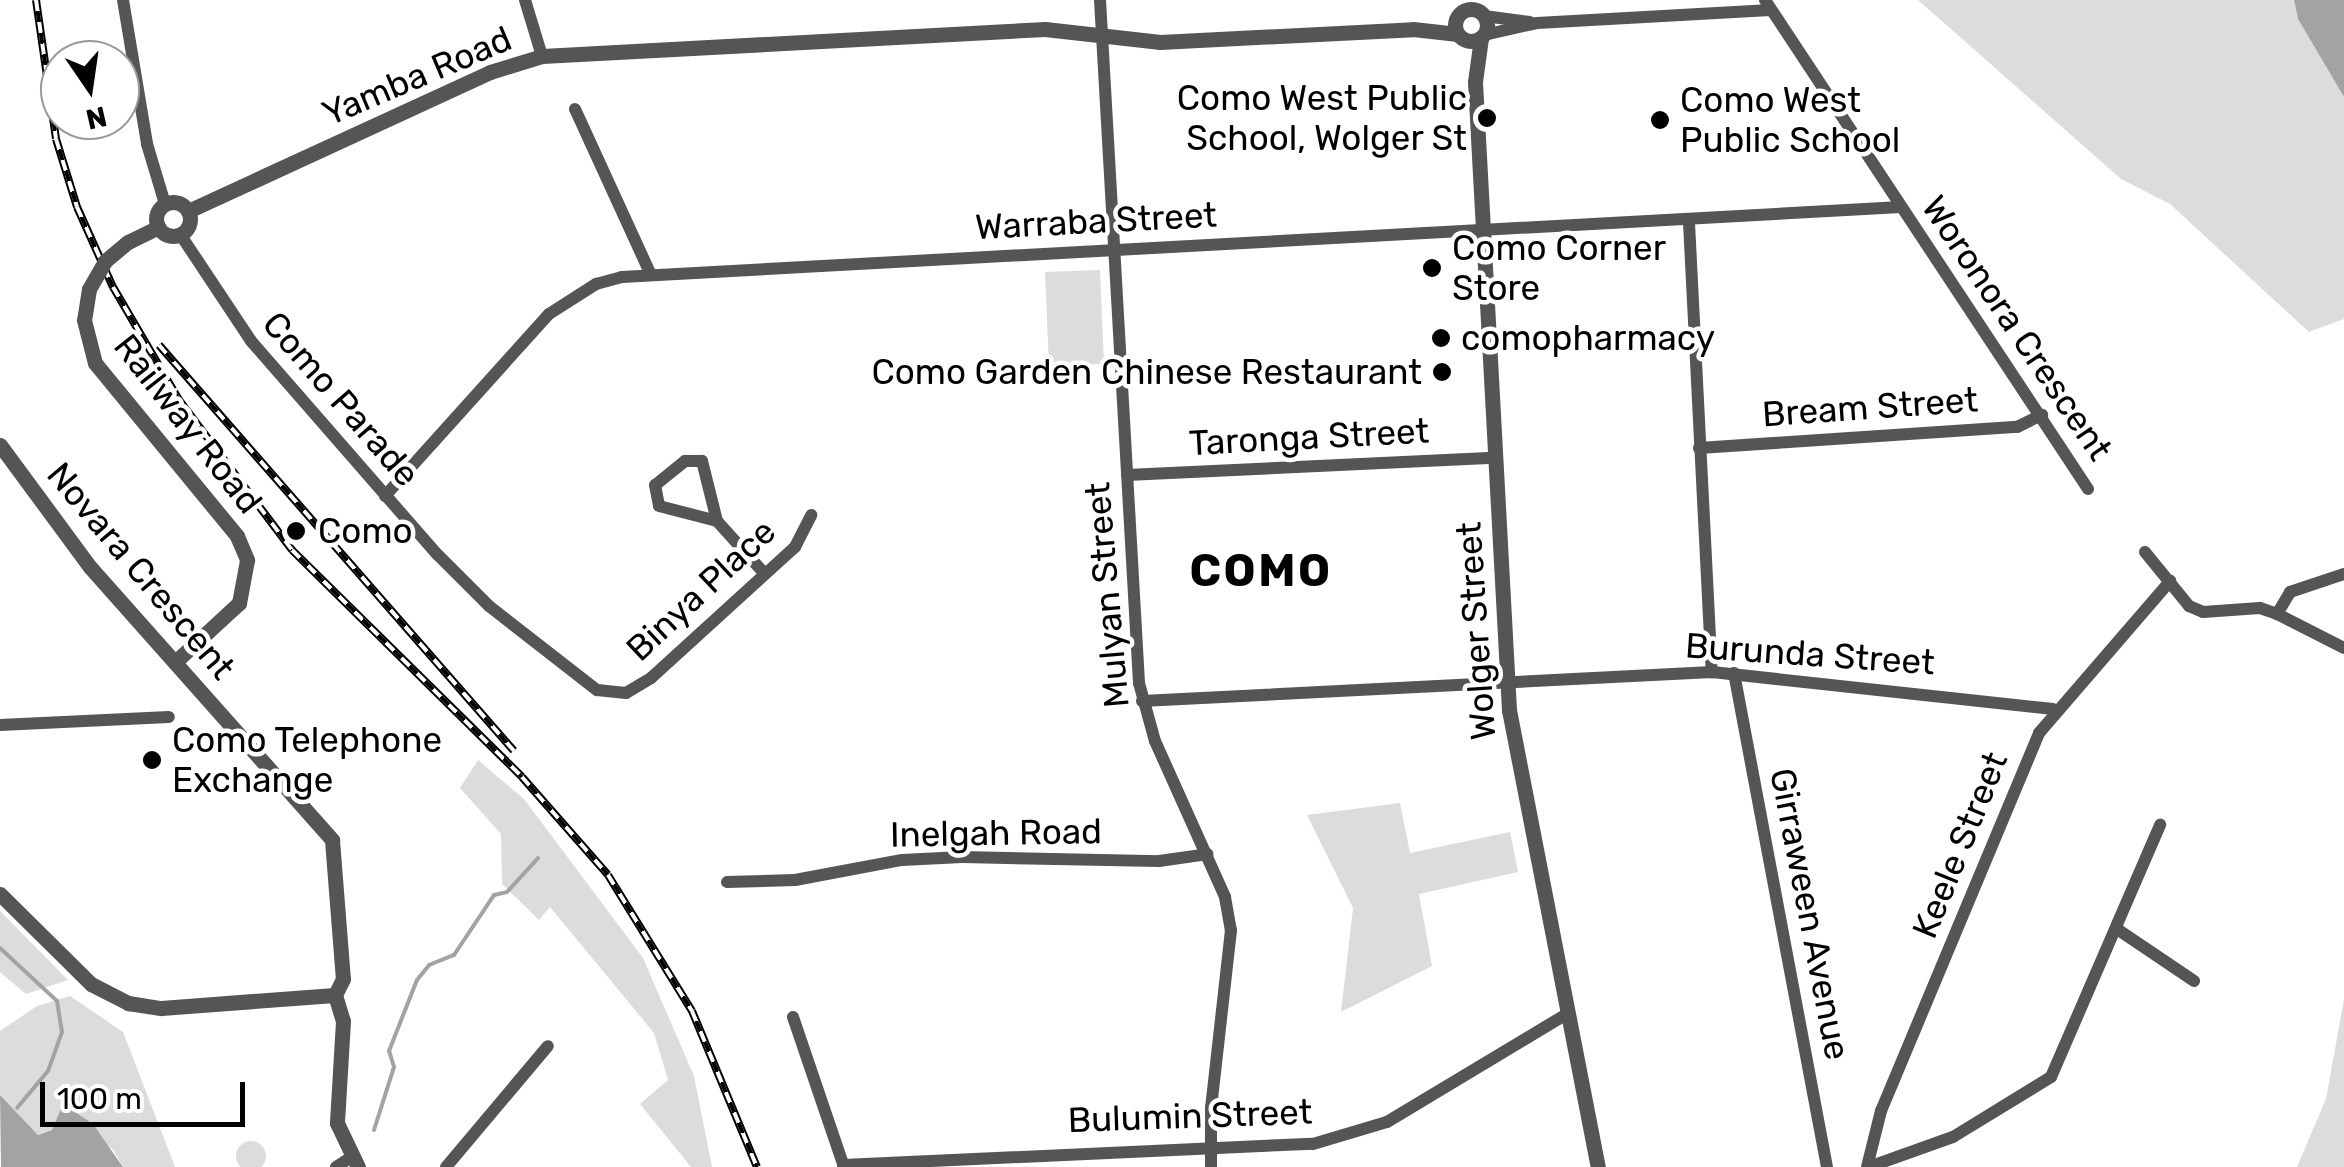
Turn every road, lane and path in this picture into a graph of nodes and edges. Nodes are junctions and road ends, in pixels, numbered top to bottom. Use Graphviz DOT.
graph roads {
  1 [pos="123,0"];
  2 [pos="525,0"];
  3 [pos="1100,0"];
  4 [pos="1768,5"];
  5 [pos="1481,9"];
  6 [pos="1461,20"];
  7 [pos="1537,23"];
  8 [pos="1102,36"];
  9 [pos="1482,37"];
  10 [pos="542,56"];
  11 [pos="1475,82"];
  12 [pos="575,109"];
  13 [pos="165,204"];
  14 [pos="1900,207"];
  15 [pos="188,211"];
  16 [pos="1689,223"];
  17 [pos="159,227"];
  18 [pos="1483,232"];
  19 [pos="180,234"];
  20 [pos="1113,250"];
  21 [pos="650,273"];
  22 [pos="2042,415"];
  23 [pos="0,445"];
  24 [pos="1699,448"];
  25 [pos="1494,458"];
  26 [pos="1127,476"];
  27 [pos="2088,490"];
  28 [pos="385,496"];
  29 [pos="811,514"];
  30 [pos="717,521"];
  31 [pos="2146,552"];
  32 [pos="764,572"];
  33 [pos="2344,574"];
  34 [pos="2170,582"];
  35 [pos="2277,614"];
  36 [pos="2344,648"];
  37 [pos="175,662"];
  38 [pos="1712,672"];
  39 [pos="1734,673"];
  40 [pos="1506,683"];
  41 [pos="617,694"];
  42 [pos="1142,701"];
  43 [pos="2053,709"];
  44 [pos="169,717"];
  45 [pos="0,725"];
  46 [pos="2160,825"];
  47 [pos="1208,854"];
  48 [pos="727,882"];
  49 [pos="0,894"];
  50 [pos="2117,929"];
  51 [pos="2194,981"];
  52 [pos="334,995"];
  53 [pos="1567,1014"];
  54 [pos="793,1017"];
  55 [pos="548,1046"];
  56 [pos="1208,1147"];
  57 [pos="1023,1160"];
  58 [pos="348,1164"];
  59 [pos="1892,1164"];
  60 [pos="844,1166"];
  61 [pos="446,1167"];
  62 [pos="1211,1167"];
  63 [pos="1598,1167"];
  64 [pos="1826,1167"];
  65 [pos="1868,1167"];
  1 -- 13 [label="street"];
  2 -- 10 [label="street"];
  3 -- 8 [label="street, Mulyan Street"];
  4 -- 7 [label="street"];
  4 -- 14 [label="street, Woronora Crescent"];
  5 -- 6 [label="street"];
  5 -- 7 [label="street"];
  5 -- 9 [label="street, Wolger Street"];
  6 -- 8 [label="street, Yamba Road"];
  6 -- 9 [label="street"];
  6 -- 11 [label="street, Wolger Street"];
  7 -- 9 [label="street"];
  8 -- 10 [label="street, Yamba Road"];
  8 -- 20 [label="street, Mulyan Street"];
  9 -- 11 [label="street, Wolger Street"];
  10 -- 15 [label="street, Yamba Road"];
  11 -- 18 [label="street, Wolger Street"];
  12 -- 21 [label="street"];
  13 -- 15 [label="street"];
  13 -- 17 [label="street"];
  14 -- 16 [label="street, Warraba Street"];
  14 -- 22 [label="street, Woronora Crescent"];
  15 -- 19 [label="street"];
  16 -- 18 [label="street, Warraba Street"];
  16 -- 24 [label="street"];
  17 -- 19 [label="street"];
  17 -- 37 [label="street, Railway Road, bridge"];
  18 -- 20 [label="street, Warraba Street"];
  18 -- 25 [label="street, Wolger Street"];
  19 -- 28 [label="street, Como Parade"];
  20 -- 21 [label="street, Warraba Street"];
  20 -- 26 [label="street, Mulyan Street"];
  21 -- 28 [label="street, Warraba Street"];
  22 -- 24 [label="street, Bream Street"];
  22 -- 27 [label="street, Woronora Crescent"];
  23 -- 37 [label="street, Novara Crescent"];
  24 -- 38 [label="street"];
  25 -- 26 [label="street, Taronga Street"];
  25 -- 40 [label="street, Wolger Street"];
  26 -- 42 [label="street, Mulyan Street"];
  28 -- 41 [label="street, Como Parade"];
  29 -- 32 [label="street, Binya Place"];
  30 -- 30 [label="street"];
  30 -- 32 [label="street"];
  31 -- 34 [label="street"];
  32 -- 41 [label="street, Binya Place"];
  33 -- 35 [label="street"];
  34 -- 35 [label="street"];
  34 -- 43 [label="street, Keele Street"];
  35 -- 36 [label="street"];
  37 -- 52 [label="street, Novara Crescent"];
  38 -- 39 [label="street, Burunda Street"];
  38 -- 40 [label="street, Burunda Street"];
  39 -- 43 [label="street, Burunda Street"];
  39 -- 64 [label="street, Girraween Avenue"];
  40 -- 42 [label="street, Burunda Street"];
  40 -- 53 [label="street, Wolger Street"];
  42 -- 47 [label="street, Mulyan Street"];
  43 -- 65 [label="street, Keele Street"];
  44 -- 45 [label="street"];
  46 -- 50 [label="street"];
  47 -- 48 [label="street, Inelgah Road"];
  47 -- 56 [label="street, Mulyan Street"];
  49 -- 52 [label="street"];
  50 -- 51 [label="street"];
  50 -- 59 [label="street"];
  52 -- 58 [label="street, Novara Crescent"];
  53 -- 56 [label="street, Bulumin Street"];
  53 -- 63 [label="street, Wolger Street"];
  54 -- 60 [label="street"];
  55 -- 61 [label="street"];
  56 -- 57 [label="street, Bulumin Street"];
  56 -- 62 [label="street, Mulyan Street"];
  57 -- 60 [label="street, Bulumin Street"];
  59 -- 65 [label="street"];
}
